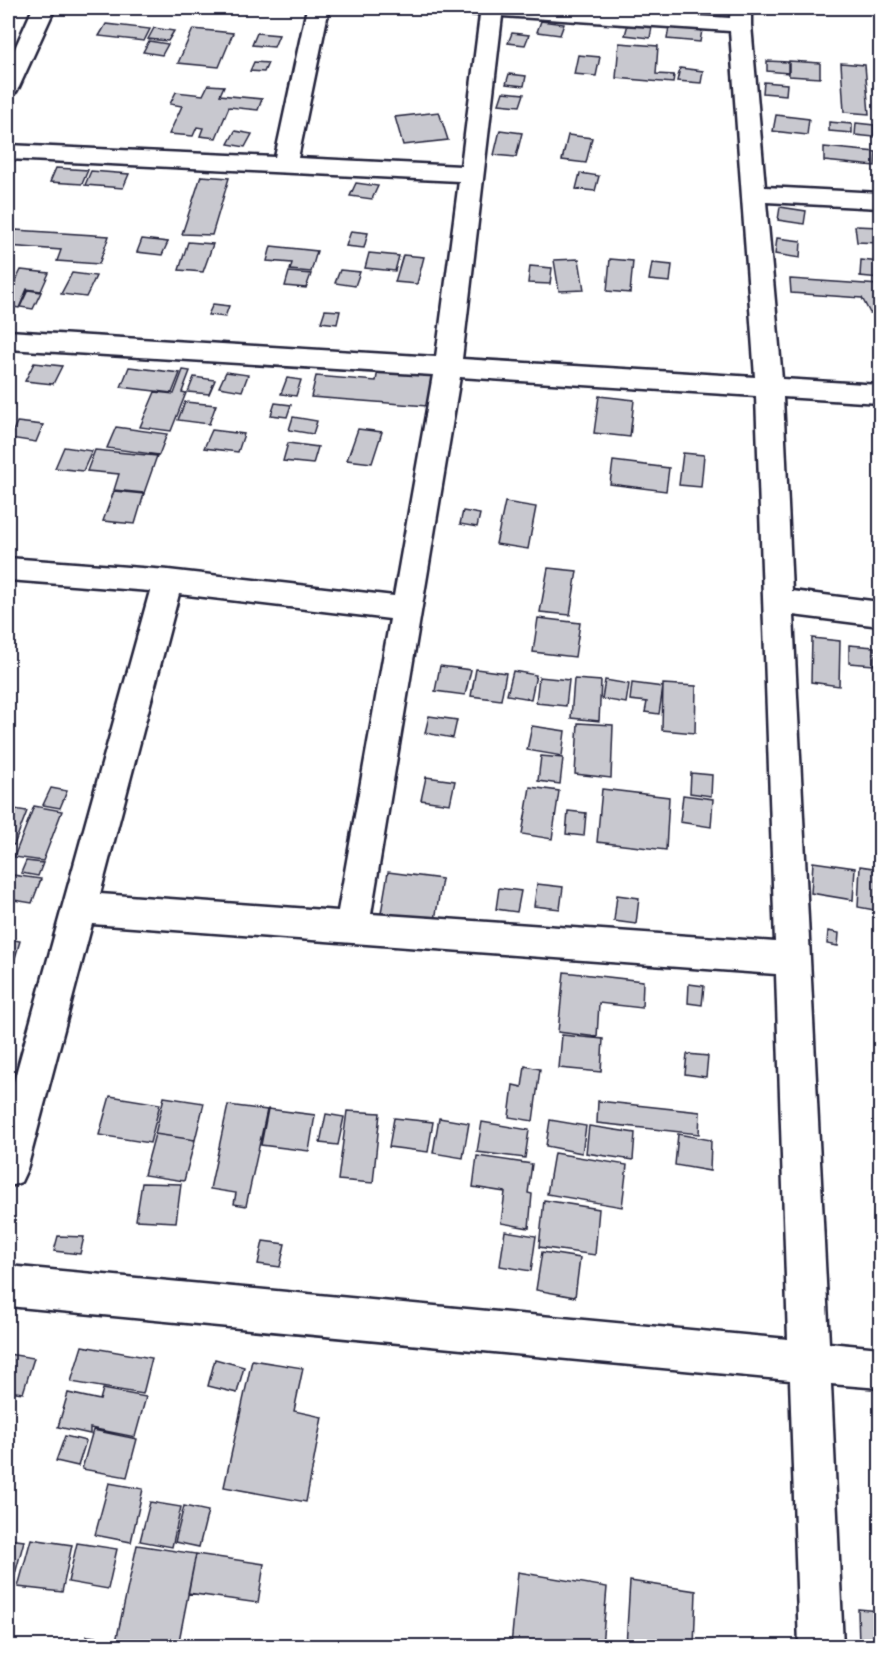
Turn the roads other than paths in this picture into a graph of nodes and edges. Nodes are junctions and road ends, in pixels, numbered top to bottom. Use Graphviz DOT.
graph roads {
  1 [pos="44,8"];
  2 [pos="318,8"];
  3 [pos="482,8"];
  4 [pos="740,16"];
  5 [pos="8,87"];
  6 [pos="8,152"];
  7 [pos="285,165"];
  8 [pos="473,174"];
  9 [pos="753,194"];
  10 [pos="880,200"];
  11 [pos="8,340"];
  12 [pos="448,368"];
  13 [pos="769,387"];
  14 [pos="880,394"];
  15 [pos="8,569"];
  16 [pos="168,581"];
  17 [pos="778,602"];
  18 [pos="407,609"];
  19 [pos="880,614"];
  20 [pos="78,908"];
  21 [pos="352,927"];
  22 [pos="793,959"];
  23 [pos="8,1169"];
  24 [pos="8,1286"];
  25 [pos="810,1361"];
  26 [pos="880,1368"];
  27 [pos="821,1647"];
  1 -- 5 [label="street"];
  2 -- 7 [label="street"];
  3 -- 4 [label="street"];
  3 -- 8 [label="street"];
  4 -- 9 [label="street"];
  6 -- 7 [label="street"];
  7 -- 8 [label="street"];
  8 -- 12 [label="street"];
  9 -- 10 [label="street"];
  9 -- 13 [label="street"];
  11 -- 12 [label="street"];
  12 -- 13 [label="street"];
  12 -- 18 [label="street"];
  13 -- 14 [label="street"];
  13 -- 17 [label="street"];
  15 -- 16 [label="street"];
  16 -- 18 [label="street"];
  16 -- 20 [label="street"];
  17 -- 19 [label="street"];
  17 -- 22 [label="street"];
  18 -- 21 [label="street"];
  20 -- 21 [label="street"];
  20 -- 23 [label="street"];
  21 -- 22 [label="street"];
  22 -- 25 [label="street"];
  24 -- 25 [label="street"];
  25 -- 26 [label="street"];
  25 -- 27 [label="street"];
}
